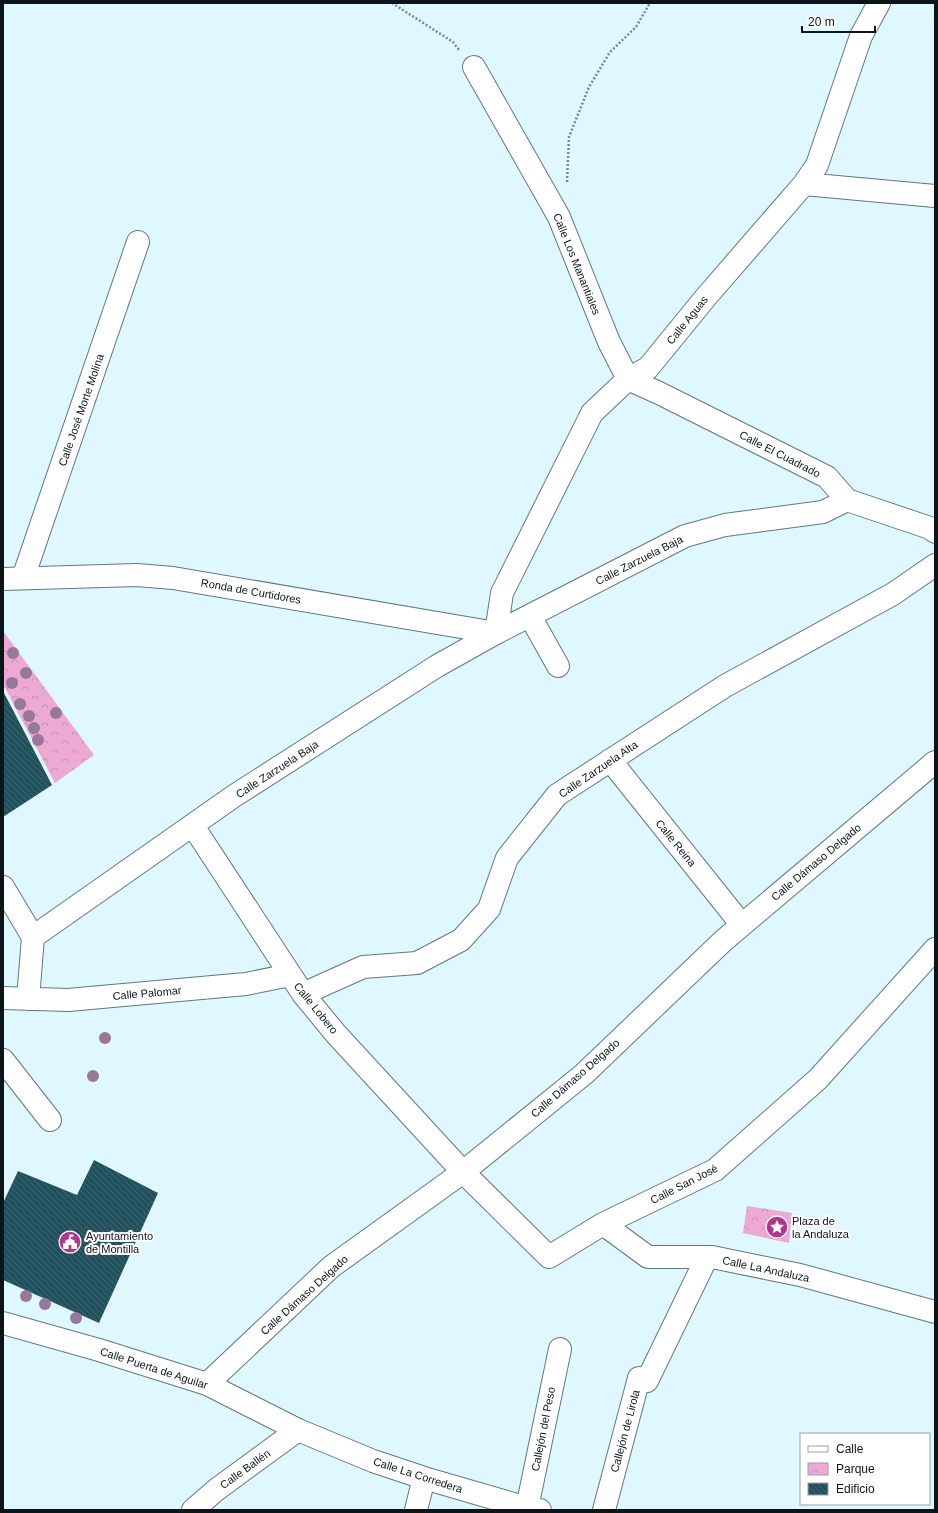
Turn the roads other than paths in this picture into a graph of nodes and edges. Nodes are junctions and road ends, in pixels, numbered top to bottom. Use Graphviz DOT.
graph roads {
  1 [pos="879,3"];
  2 [pos="474,67"];
  3 [pos="804,184"];
  4 [pos="935,196"];
  5 [pos="138,242"];
  6 [pos="628,379"];
  7 [pos="847,500"];
  8 [pos="933,527"];
  9 [pos="935,565"];
  10 [pos="13,578"];
  11 [pos="530,616"];
  12 [pos="496,632"];
  13 [pos="558,666"];
  14 [pos="610,760"];
  15 [pos="935,762"];
  16 [pos="193,826"];
  17 [pos="3,887"];
  18 [pos="742,925"];
  19 [pos="33,937"];
  20 [pos="935,948"];
  21 [pos="290,975"];
  22 [pos="303,994"];
  23 [pos="3,998"];
  24 [pos="28,999"];
  25 [pos="3,1060"];
  26 [pos="50,1120"];
  27 [pos="463,1172"];
  28 [pos="603,1224"];
  29 [pos="707,1257"];
  30 [pos="935,1312"];
  31 [pos="3,1323"];
  32 [pos="560,1349"];
  33 [pos="207,1384"];
  34 [pos="298,1430"];
  35 [pos="424,1478"];
  36 [pos="534,1509"];
  37 [pos="193,1510"];
  38 [pos="416,1510"];
  39 [pos="604,1510"];
  1 -- 3 [label="street, Calle Aguas"];
  2 -- 6 [label="street, Calle Los Manantiales"];
  3 -- 4 [label="street"];
  3 -- 6 [label="street, Calle Aguas"];
  5 -- 10 [label="street, Calle José Morte Molina"];
  6 -- 7 [label="street, Calle El Cuadrado"];
  6 -- 12 [label="street, Calle Aguas"];
  7 -- 8 [label="street"];
  7 -- 11 [label="street, Calle Zarzuela Baja"];
  9 -- 14 [label="street, Calle Zarzuela Alta"];
  10 -- 12 [label="street, Ronda de Curtidores"];
  11 -- 12 [label="street, Calle Zarzuela Baja"];
  11 -- 13 [label="street"];
  12 -- 16 [label="street, Calle Zarzuela Baja"];
  14 -- 18 [label="street, Calle Reina"];
  14 -- 22 [label="street, Calle Zarzuela Alta"];
  15 -- 18 [label="street, Calle Dámaso Delgado"];
  16 -- 19 [label="street, Calle Zarzuela Baja"];
  16 -- 21 [label="street, Calle Lobero"];
  17 -- 19 [label="street"];
  18 -- 27 [label="street, Calle Dámaso Delgado"];
  19 -- 24 [label="street"];
  20 -- 28 [label="street, Calle San José"];
  21 -- 22 [label="street, Calle Lobero"];
  21 -- 24 [label="street, Calle Palomar"];
  22 -- 27 [label="street, Calle Lobero"];
  23 -- 24 [label="street, Calle Palomar"];
  25 -- 26 [label="street"];
  27 -- 28 [label="street, Calle San José"];
  27 -- 33 [label="street, Calle Dámaso Delgado"];
  28 -- 29 [label="street, Calle La Andaluza"];
  29 -- 30 [label="street, Calle La Andaluza"];
  29 -- 39 [label="street, Callejón de Lirola"];
  31 -- 33 [label="street, Calle Puerta de Aguilar"];
  32 -- 36 [label="street, Callejón del Peso"];
  33 -- 34 [label="street, Calle Puerta de Aguilar"];
  34 -- 35 [label="street, Calle La Corredera"];
  34 -- 37 [label="street, Calle Ballén"];
  35 -- 36 [label="street, Calle La Corredera"];
  35 -- 38 [label="street"];
}
